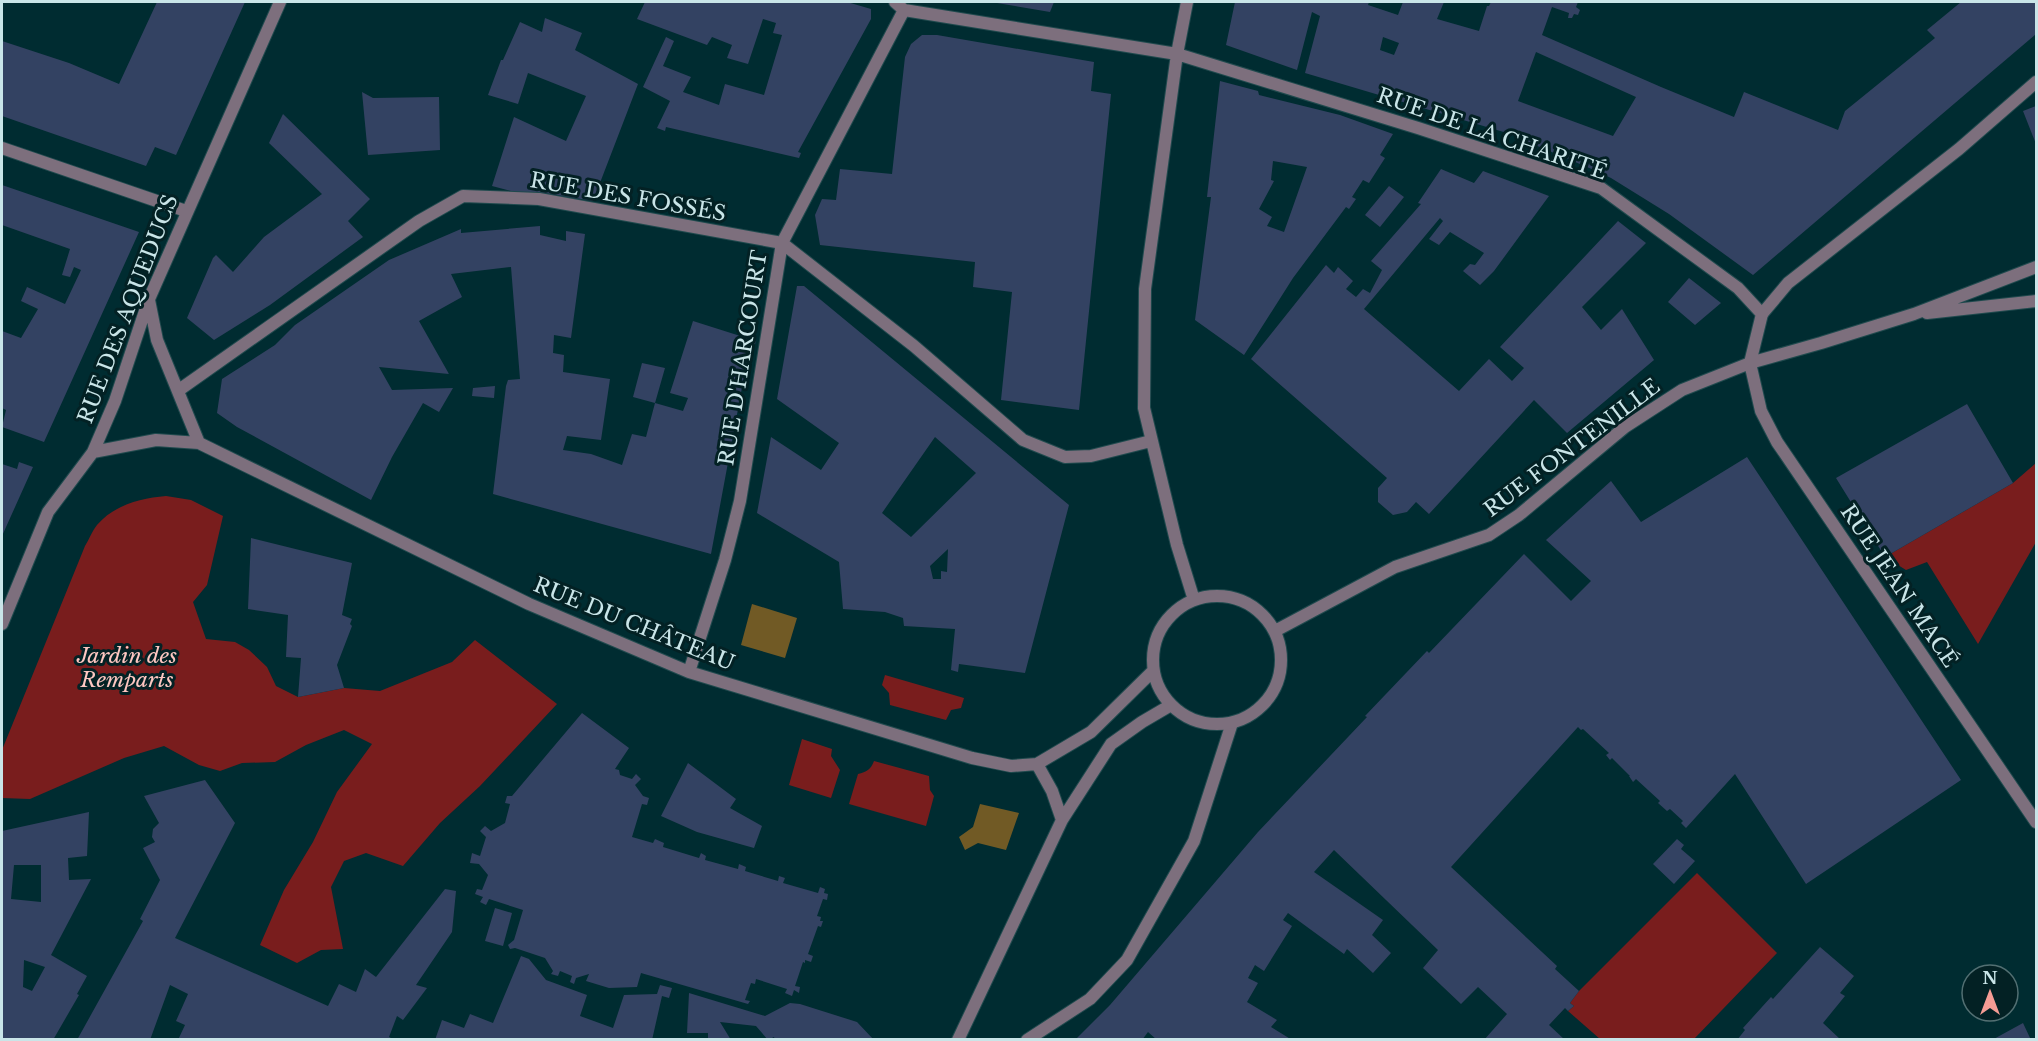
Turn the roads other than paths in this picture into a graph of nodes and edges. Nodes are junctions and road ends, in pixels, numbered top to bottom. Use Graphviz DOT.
graph roads {
  1 [pos="280,2"];
  2 [pos="1186,2"];
  3 [pos="900,6"];
  4 [pos="1177,54"];
  5 [pos="2037,81"];
  6 [pos="2,148"];
  7 [pos="186,211"];
  8 [pos="782,243"];
  9 [pos="2037,267"];
  10 [pos="149,299"];
  11 [pos="2037,301"];
  12 [pos="1762,314"];
  13 [pos="1914,314"];
  14 [pos="1749,363"];
  15 [pos="178,390"];
  16 [pos="1151,441"];
  17 [pos="199,443"];
  18 [pos="93,452"];
  19 [pos="1194,600"];
  20 [pos="2,624"];
  21 [pos="1275,632"];
  22 [pos="1153,671"];
  23 [pos="689,672"];
  24 [pos="1171,705"];
  25 [pos="1232,723"];
  26 [pos="1037,764"];
  27 [pos="1062,820"];
  28 [pos="2037,822"];
  29 [pos="958,1040"];
  30 [pos="1027,1040"];
  1 -- 7 [label="street, RUE DES AQUEDUCS"];
  2 -- 4 [label="street"];
  3 -- 4 [label="street, RUE DE LA CHARITÉ"];
  3 -- 8 [label="street, RUE D'HARCOURT"];
  4 -- 12 [label="street, RUE DE LA CHARITÉ"];
  4 -- 16 [label="street"];
  5 -- 12 [label="street"];
  6 -- 7 [label="street"];
  7 -- 10 [label="street, RUE DES AQUEDUCS"];
  8 -- 15 [label="street, RUE DES FOSSÉS"];
  8 -- 16 [label="street, RUE DES FOSSÉS"];
  8 -- 23 [label="street, RUE D'HARCOURT"];
  9 -- 13 [label="street, RUE FONTENILLE"];
  10 -- 15 [label="street"];
  10 -- 18 [label="street, RUE DES AQUEDUCS"];
  11 -- 13 [label="street"];
  12 -- 14 [label="street"];
  13 -- 14 [label="street, RUE FONTENILLE"];
  14 -- 21 [label="street, RUE FONTENILLE"];
  14 -- 28 [label="street, RUE JEAN MACÉ"];
  15 -- 17 [label="street"];
  16 -- 19 [label="street"];
  17 -- 18 [label="street, RUE DU CHÂTEAU"];
  17 -- 23 [label="street, RUE DU CHÂTEAU"];
  18 -- 20 [label="street, RUE DES AQUEDUCS"];
  19 -- 21 [label="street"];
  19 -- 22 [label="street"];
  21 -- 25 [label="street"];
  22 -- 24 [label="street"];
  22 -- 26 [label="street, RUE DU CHÂTEAU"];
  23 -- 26 [label="street, RUE DU CHÂTEAU"];
  24 -- 25 [label="street"];
  24 -- 27 [label="street"];
  25 -- 30 [label="street"];
  26 -- 27 [label="street"];
  27 -- 29 [label="street"];
}
